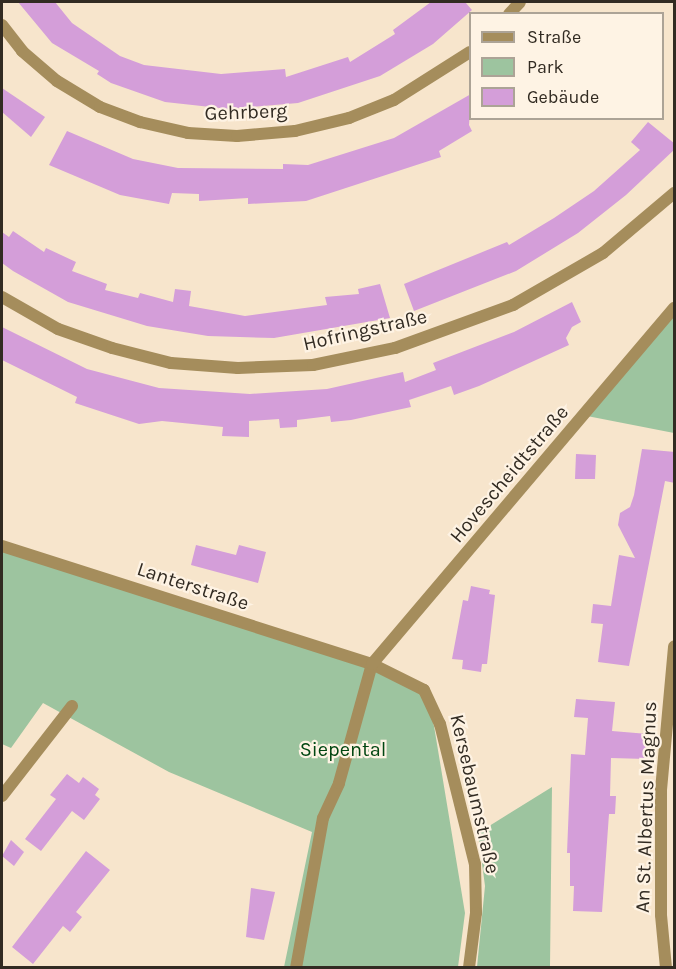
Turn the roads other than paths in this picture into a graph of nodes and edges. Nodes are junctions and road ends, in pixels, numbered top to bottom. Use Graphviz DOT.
graph roads {
  1 [pos="2,25"];
  2 [pos="469,53"];
  3 [pos="675,193"];
  4 [pos="2,297"];
  5 [pos="675,308"];
  6 [pos="2,546"];
  7 [pos="675,647"];
  8 [pos="372,664"];
  9 [pos="72,706"];
  10 [pos="2,796"];
  11 [pos="296,968"];
  12 [pos="469,968"];
  13 [pos="666,968"];
  1 -- 2 [label="street, Gehrberg"];
  3 -- 4 [label="street, Hofringstraße"];
  5 -- 8 [label="street, Hovescheidtstraße"];
  6 -- 8 [label="street, Lanterstraße"];
  7 -- 13 [label="street, An St. Albertus Magnus"];
  8 -- 11 [label="street"];
  8 -- 12 [label="street, Kersebaumstraße"];
  9 -- 10 [label="street"];
}
